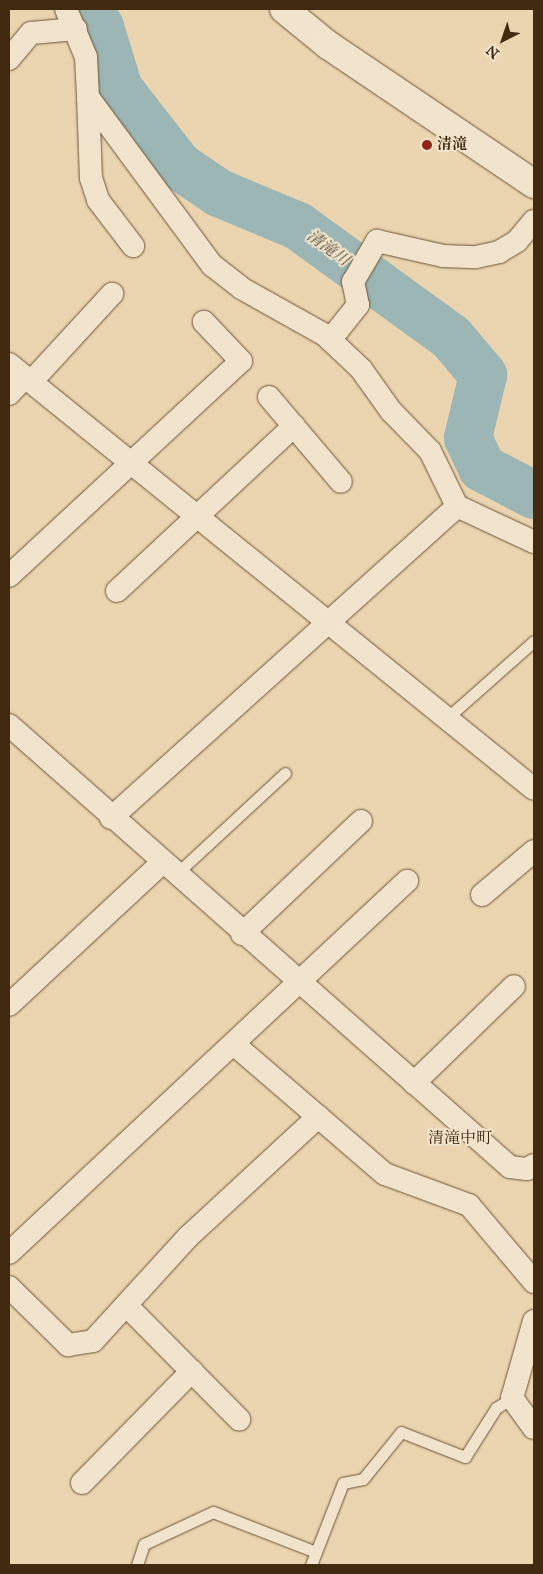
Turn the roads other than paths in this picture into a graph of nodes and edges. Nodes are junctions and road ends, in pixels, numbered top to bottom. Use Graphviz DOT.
graph roads {
  1 [pos="66,9"];
  2 [pos="284,9"];
  3 [pos="76,29"];
  4 [pos="9,59"];
  5 [pos="88,97"];
  6 [pos="534,184"];
  7 [pos="534,221"];
  8 [pos="133,246"];
  9 [pos="112,294"];
  10 [pos="204,322"];
  11 [pos="330,340"];
  12 [pos="22,374"];
  13 [pos="9,394"];
  14 [pos="269,397"];
  15 [pos="294,426"];
  16 [pos="130,462"];
  17 [pos="341,482"];
  18 [pos="457,506"];
  19 [pos="198,517"];
  20 [pos="534,542"];
  21 [pos="9,576"];
  22 [pos="116,591"];
  23 [pos="328,622"];
  24 [pos="534,641"];
  25 [pos="448,718"];
  26 [pos="9,725"];
  27 [pos="285,773"];
  28 [pos="534,789"];
  29 [pos="111,818"];
  30 [pos="361,821"];
  31 [pos="534,851"];
  32 [pos="169,869"];
  33 [pos="407,881"];
  34 [pos="482,895"];
  35 [pos="242,934"];
  36 [pos="300,984"];
  37 [pos="514,986"];
  38 [pos="9,1005"];
  39 [pos="236,1046"];
  40 [pos="414,1083"];
  41 [pos="318,1117"];
  42 [pos="534,1165"];
  43 [pos="9,1253"];
  44 [pos="534,1282"];
  45 [pos="9,1287"];
  46 [pos="126,1305"];
  47 [pos="534,1321"];
  48 [pos="192,1371"];
  49 [pos="512,1398"];
  50 [pos="239,1419"];
  51 [pos="534,1428"];
  52 [pos="82,1483"];
  53 [pos="316,1552"];
  54 [pos="137,1565"];
  55 [pos="311,1565"];
  1 -- 3 [label="street"];
  2 -- 6 [label="street"];
  3 -- 4 [label="street"];
  3 -- 5 [label="street"];
  5 -- 8 [label="street"];
  5 -- 11 [label="street"];
  7 -- 11 [label="street"];
  9 -- 12 [label="street"];
  10 -- 16 [label="street"];
  11 -- 18 [label="street"];
  12 -- 13 [label="street"];
  12 -- 16 [label="street"];
  14 -- 15 [label="street"];
  15 -- 17 [label="street"];
  15 -- 19 [label="street"];
  16 -- 19 [label="street"];
  16 -- 21 [label="street"];
  18 -- 20 [label="street"];
  18 -- 23 [label="street"];
  19 -- 22 [label="street"];
  19 -- 23 [label="street"];
  23 -- 25 [label="street"];
  23 -- 29 [label="street"];
  24 -- 25 [label="lane"];
  25 -- 28 [label="street"];
  26 -- 29 [label="street"];
  27 -- 32 [label="lane"];
  29 -- 32 [label="street"];
  30 -- 35 [label="street"];
  31 -- 34 [label="street"];
  32 -- 35 [label="street"];
  32 -- 38 [label="street"];
  33 -- 36 [label="street"];
  35 -- 36 [label="street"];
  36 -- 39 [label="street"];
  36 -- 40 [label="street"];
  37 -- 40 [label="street"];
  39 -- 41 [label="street"];
  39 -- 43 [label="street"];
  40 -- 42 [label="street"];
  41 -- 44 [label="street"];
  41 -- 46 [label="street"];
  45 -- 46 [label="street"];
  46 -- 48 [label="street"];
  47 -- 49 [label="street"];
  48 -- 50 [label="street"];
  48 -- 52 [label="street"];
  49 -- 51 [label="street"];
  49 -- 53 [label="lane"];
  53 -- 54 [label="lane"];
  53 -- 55 [label="lane"];
}
